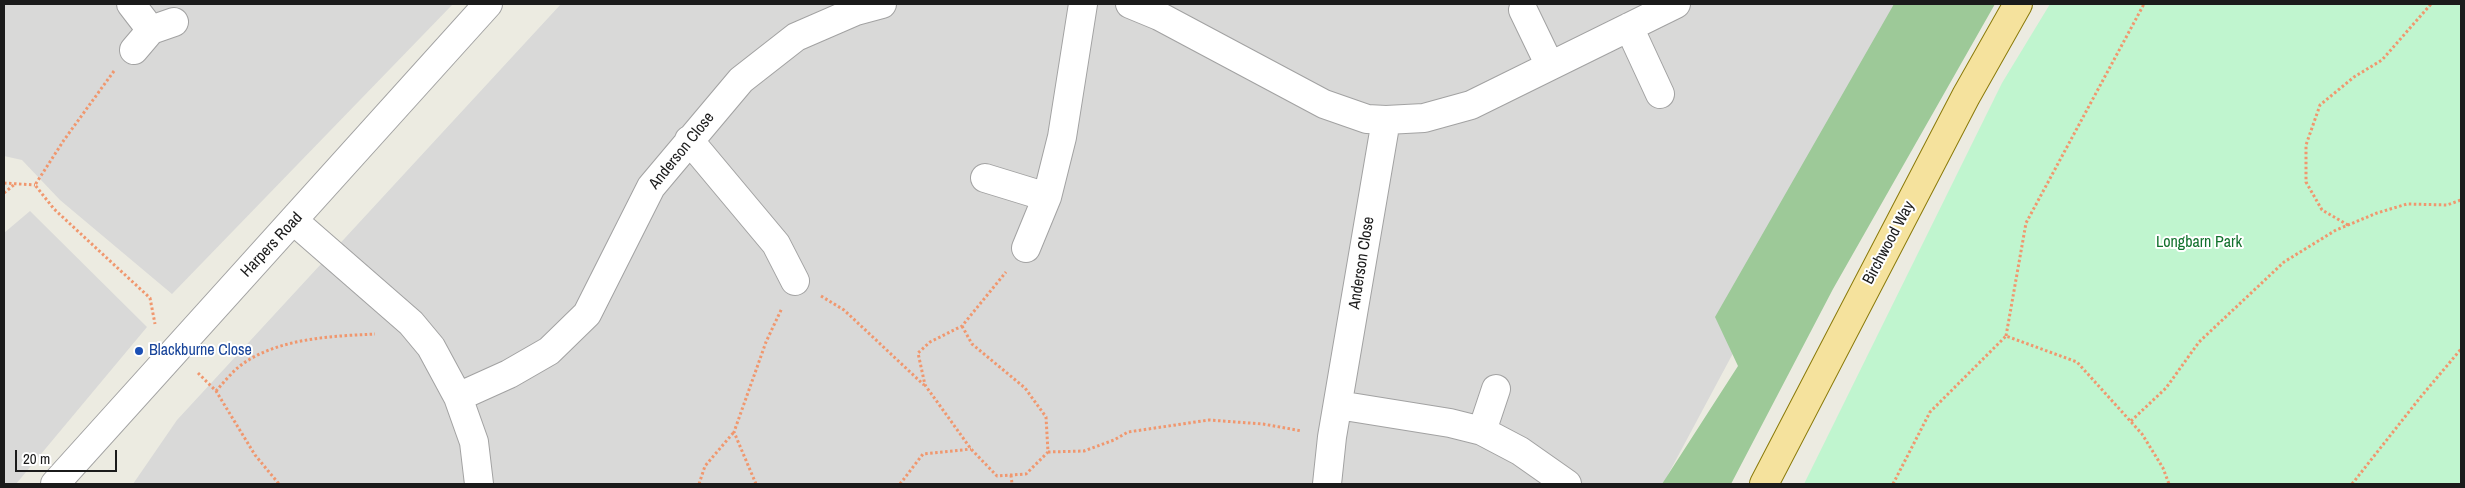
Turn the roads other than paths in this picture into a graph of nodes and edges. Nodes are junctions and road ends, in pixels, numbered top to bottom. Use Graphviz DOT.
graph roads {
  1 [pos="131,4"];
  2 [pos="488,4"];
  3 [pos="882,4"];
  4 [pos="1084,4"];
  5 [pos="1130,4"];
  6 [pos="1676,4"];
  7 [pos="2018,4"];
  8 [pos="1524,10"];
  9 [pos="1629,27"];
  10 [pos="153,34"];
  11 [pos="1550,66"];
  12 [pos="1660,94"];
  13 [pos="1386,120"];
  14 [pos="689,140"];
  15 [pos="985,178"];
  16 [pos="1047,197"];
  17 [pos="294,221"];
  18 [pos="1026,248"];
  19 [pos="795,281"];
  20 [pos="1496,389"];
  21 [pos="458,397"];
  22 [pos="1338,406"];
  23 [pos="1482,431"];
  24 [pos="55,484"];
  25 [pos="479,484"];
  26 [pos="1327,484"];
  27 [pos="1567,484"];
  28 [pos="1764,484"];
  1 -- 10 [label="street"];
  2 -- 17 [label="street, Harpers Road"];
  3 -- 14 [label="street, Anderson Close"];
  4 -- 16 [label="street"];
  5 -- 13 [label="street"];
  6 -- 9 [label="street"];
  7 -- 28 [label="main road, Birchwood Way"];
  8 -- 11 [label="street"];
  9 -- 11 [label="street"];
  9 -- 12 [label="street"];
  11 -- 13 [label="street"];
  13 -- 22 [label="street, Anderson Close"];
  14 -- 19 [label="street"];
  14 -- 21 [label="street, Anderson Close"];
  15 -- 16 [label="street"];
  16 -- 18 [label="street"];
  17 -- 21 [label="street"];
  17 -- 24 [label="street, Harpers Road"];
  20 -- 23 [label="street"];
  21 -- 25 [label="street"];
  22 -- 23 [label="street"];
  22 -- 26 [label="street, Anderson Close"];
  23 -- 27 [label="street"];
}
